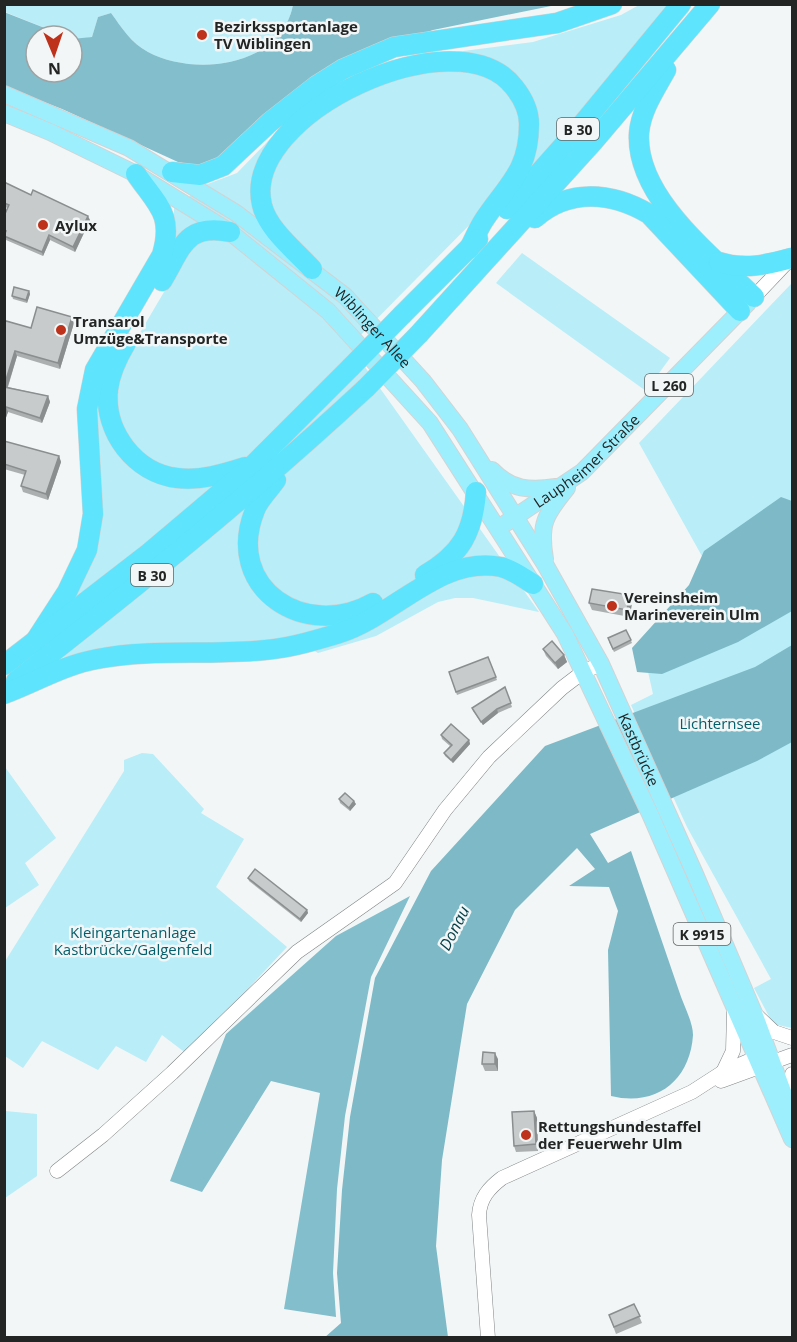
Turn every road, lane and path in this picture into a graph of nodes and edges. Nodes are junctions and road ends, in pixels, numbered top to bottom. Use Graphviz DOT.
graph roads {
  1 [pos="612,4"];
  2 [pos="681,4"];
  3 [pos="710,4"];
  4 [pos="686,33"];
  5 [pos="4,94"];
  6 [pos="4,113"];
  7 [pos="172,172"];
  8 [pos="136,174"];
  9 [pos="230,232"];
  10 [pos="502,243"];
  11 [pos="469,249"];
  12 [pos="792,258"];
  13 [pos="719,262"];
  14 [pos="312,269"];
  15 [pos="747,304"];
  16 [pos="296,453"];
  17 [pos="477,455"];
  18 [pos="253,465"];
  19 [pos="582,472"];
  20 [pos="560,486"];
  21 [pos="476,492"];
  22 [pos="515,517"];
  23 [pos="498,528"];
  24 [pos="546,566"];
  25 [pos="538,592"];
  26 [pos="34,643"];
  27 [pos="4,664"];
  28 [pos="601,664"];
  29 [pos="583,672"];
  30 [pos="4,692"];
  31 [pos="614,693"];
  32 [pos="733,1007"];
  33 [pos="754,1013"];
  34 [pos="792,1038"];
  35 [pos="792,1055"];
  36 [pos="764,1060"];
  37 [pos="723,1072"];
  38 [pos="792,1074"];
  39 [pos="696,1089"];
  40 [pos="792,1115"];
  41 [pos="792,1139"];
  42 [pos="57,1171"];
  43 [pos="488,1338"];
  1 -- 7 [label="highway"];
  2 -- 11 [label="highway, B 30"];
  3 -- 4 [label="highway, B 30"];
  4 -- 10 [label="highway, B 30"];
  4 -- 13 [label="highway"];
  5 -- 7 [label="main road, Wiblinger Allee / L 260"];
  6 -- 8 [label="main road, Wiblinger Allee"];
  7 -- 14 [label="main road, Wiblinger Allee / L 260"];
  8 -- 9 [label="main road, Wiblinger Allee"];
  8 -- 26 [label="highway"];
  9 -- 18 [label="highway"];
  9 -- 21 [label="main road, Wiblinger Allee"];
  10 -- 15 [label="highway"];
  10 -- 16 [label="highway, B 30, bridge"];
  11 -- 14 [label="highway"];
  11 -- 18 [label="highway, B 30, bridge"];
  12 -- 13 [label="highway"];
  12 -- 15 [label="street, Laupheimer Straße"];
  13 -- 15 [label="highway"];
  14 -- 17 [label="main road, Wiblinger Allee / L 260"];
  15 -- 19 [label="main road, Laupheimer Straße / L 260"];
  16 -- 21 [label="highway"];
  16 -- 30 [label="highway, B 30"];
  17 -- 20 [label="main road, L 260"];
  17 -- 22 [label="main road, Wiblinger Allee / K 9915"];
  18 -- 26 [label="highway, B 30"];
  19 -- 20 [label="main road, Laupheimer Straße / L 260"];
  19 -- 24 [label="main road"];
  20 -- 22 [label="main road, Laupheimer Straße"];
  21 -- 23 [label="main road, Wiblinger Allee / K 9915"];
  22 -- 23 [label="main road, Laupheimer Straße"];
  22 -- 24 [label="main road, Wiblinger Allee / K 9915"];
  23 -- 25 [label="main road, Wiblinger Allee / K 9915"];
  24 -- 28 [label="main road, Wiblinger Allee / K 9915"];
  25 -- 29 [label="main road, K 9915"];
  25 -- 30 [label="highway"];
  26 -- 27 [label="highway, B 30"];
  28 -- 29 [label="street"];
  28 -- 31 [label="main road, Wiblinger Allee / K 9915"];
  29 -- 32 [label="main road, Kastbrücke / K 9915"];
  29 -- 42 [label="street"];
  31 -- 33 [label="main road, Kastbrücke / K 9915"];
  32 -- 36 [label="main road, K 9915"];
  32 -- 37 [label="street"];
  33 -- 34 [label="street"];
  33 -- 36 [label="main road, K 9915"];
  35 -- 36 [label="street"];
  36 -- 37 [label="street"];
  36 -- 39 [label="street"];
  36 -- 40 [label="main road, K 9915"];
  36 -- 41 [label="main road, K 9915"];
  37 -- 39 [label="street"];
  38 -- 40 [label="street"];
  39 -- 43 [label="street"];
}
